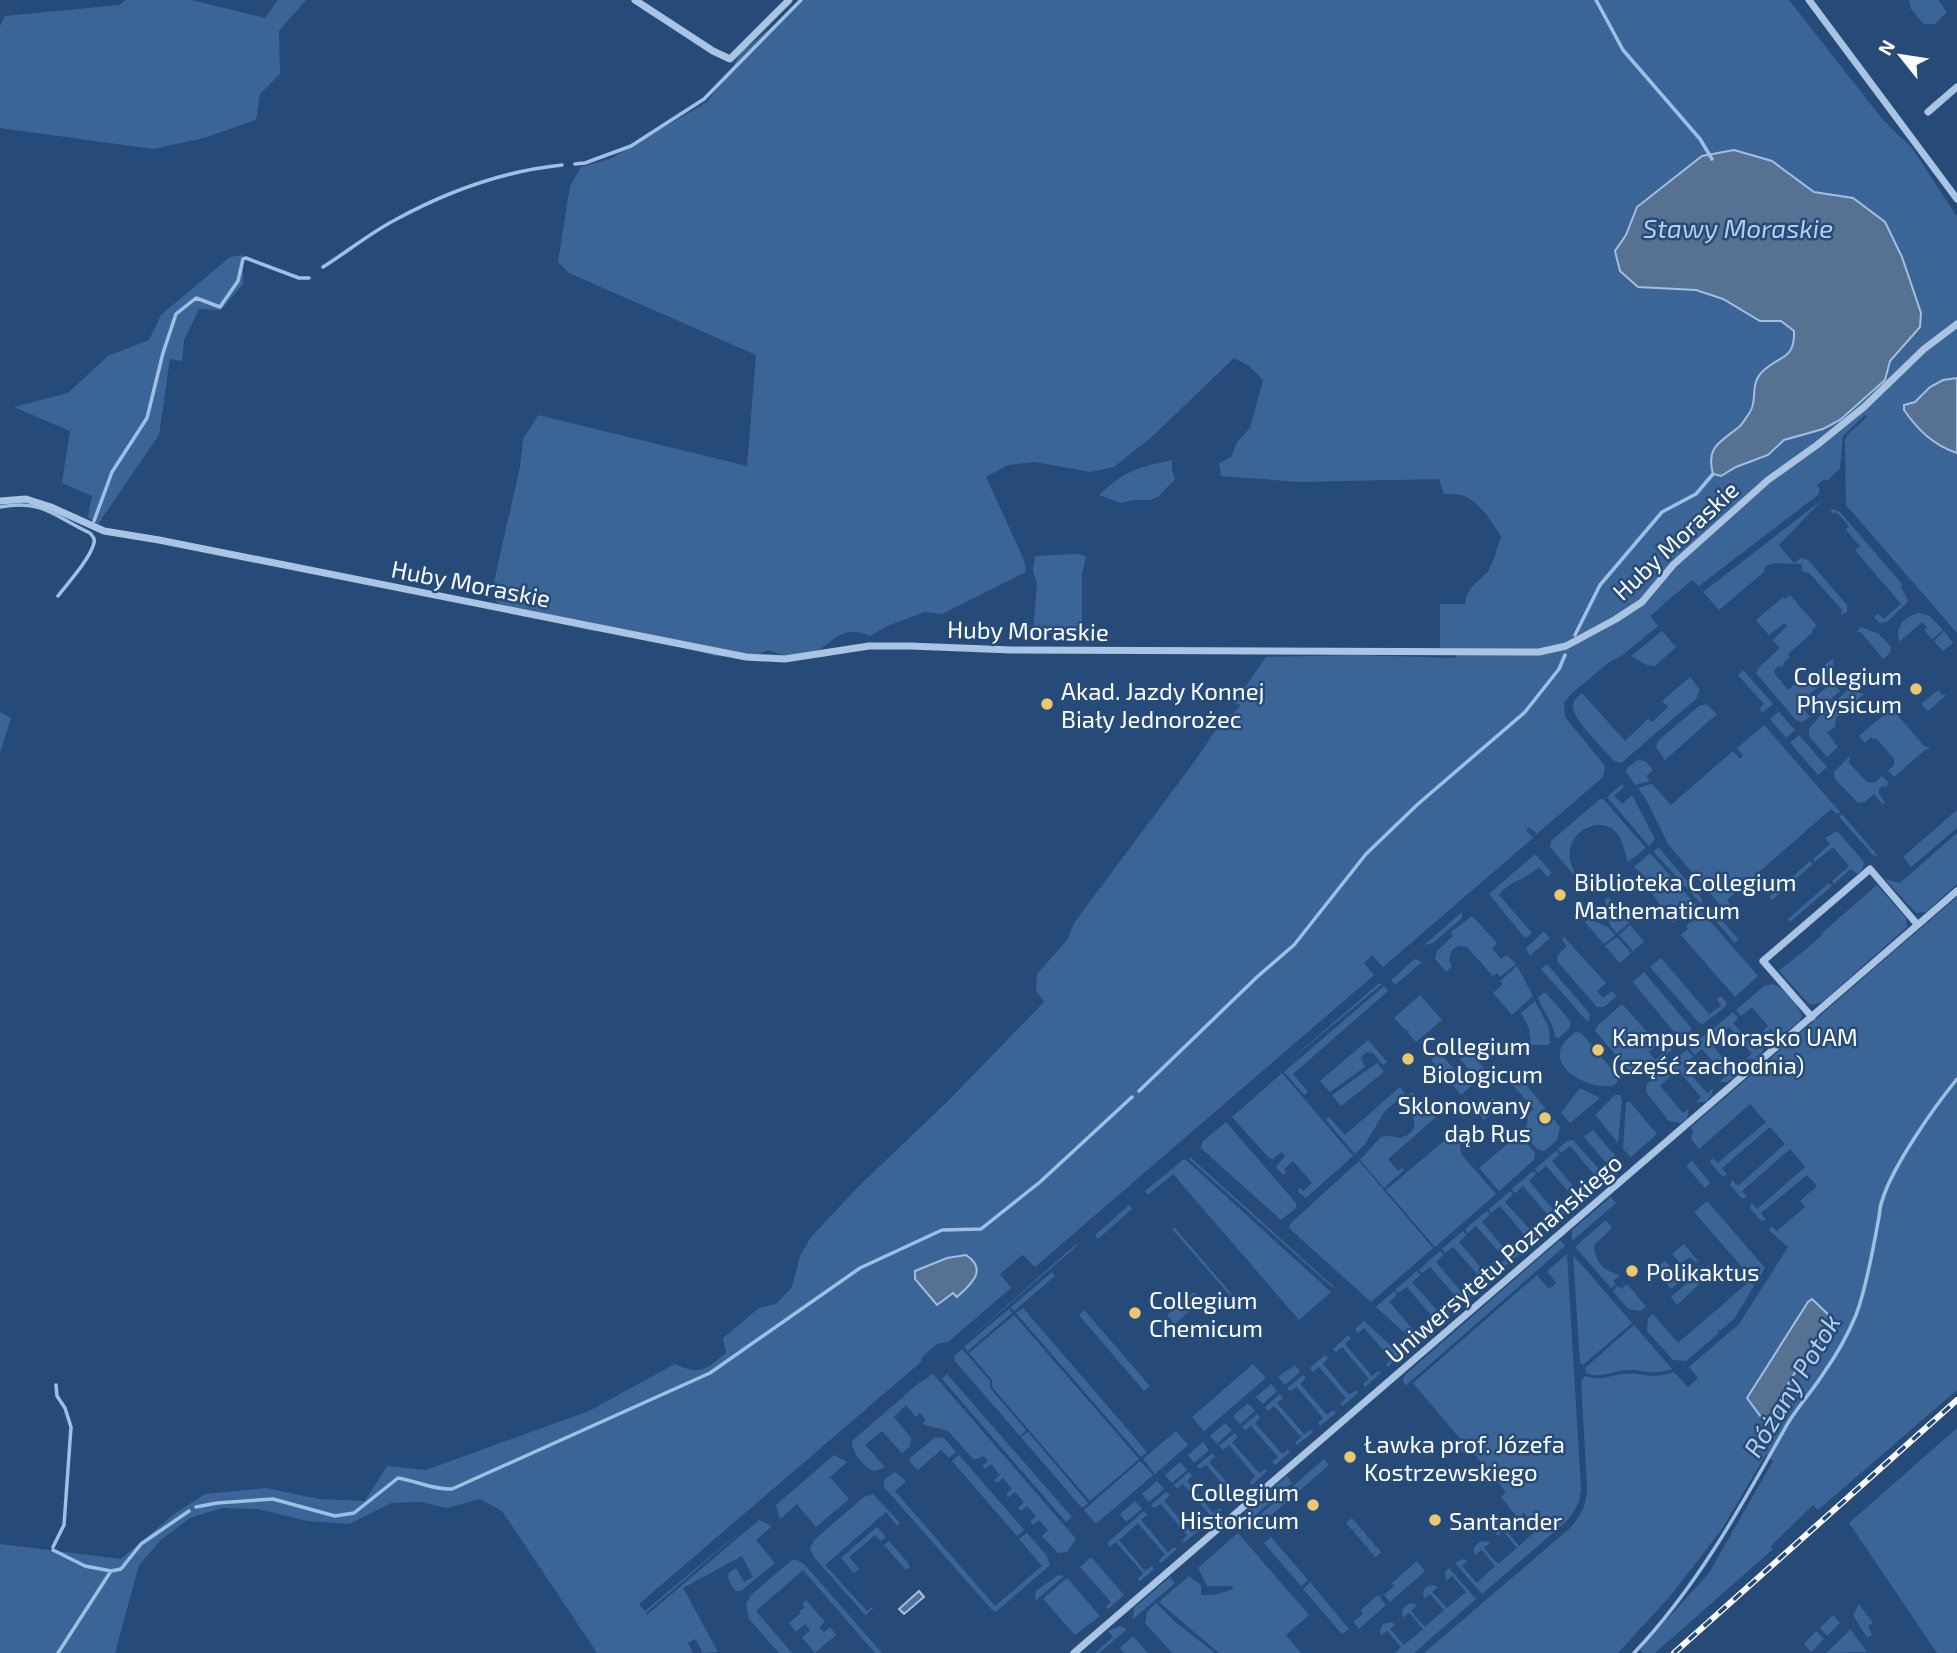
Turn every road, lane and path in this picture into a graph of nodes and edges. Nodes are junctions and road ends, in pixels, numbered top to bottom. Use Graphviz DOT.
graph roads {
  1 [pos="635,0"];
  2 [pos="789,0"];
  3 [pos="1809,0"];
  4 [pos="1957,87"];
  5 [pos="1928,112"];
  6 [pos="1957,200"];
  7 [pos="1957,324"];
  8 [pos="0,501"];
  9 [pos="1957,891"];
  10 [pos="1917,924"];
  11 [pos="1812,1017"];
  12 [pos="1074,1653"];
  1 -- 2 [label="street"];
  3 -- 6 [label="street"];
  4 -- 5 [label="street"];
  7 -- 8 [label="street, Huby Moraskie"];
  9 -- 10 [label="street, Uniwersytetu Poznańskiego"];
  10 -- 11 [label="street, Uniwersytetu Poznańskiego"];
  10 -- 11 [label="street"];
  11 -- 12 [label="street, Uniwersytetu Poznańskiego"];
}
